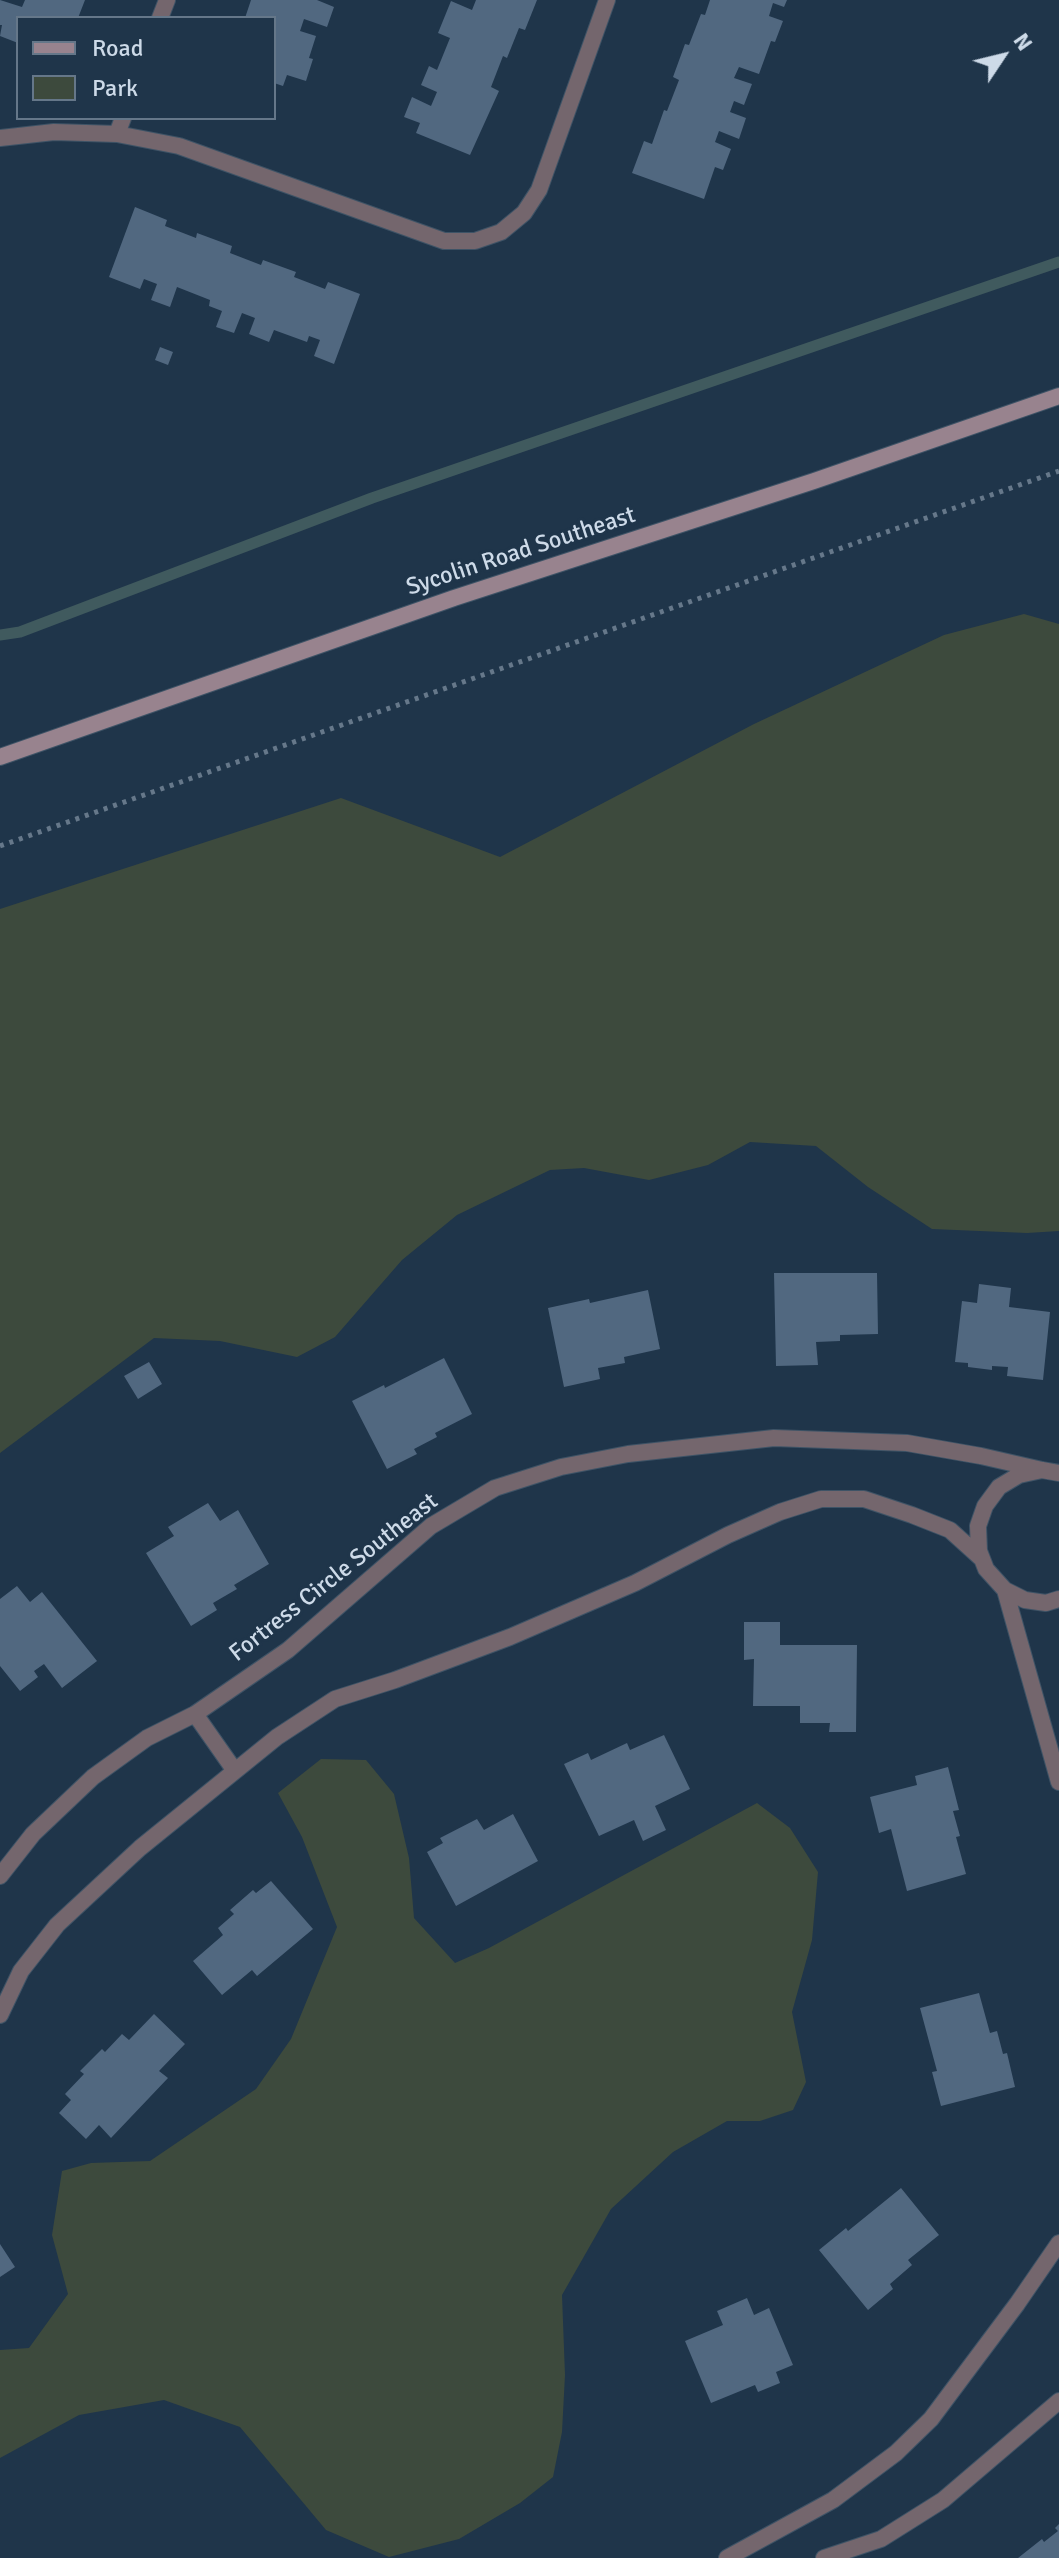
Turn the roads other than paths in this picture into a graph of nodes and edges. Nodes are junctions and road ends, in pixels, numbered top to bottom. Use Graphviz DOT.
graph roads {
  1 [pos="607,0"];
  2 [pos="122,120"];
  3 [pos="117,134"];
  4 [pos="0,138"];
  5 [pos="1059,396"];
  6 [pos="0,757"];
  7 [pos="1051,1472"];
  8 [pos="981,1558"];
  9 [pos="1005,1590"];
  10 [pos="1059,1599"];
  11 [pos="195,1714"];
  12 [pos="235,1771"];
  13 [pos="1059,1782"];
  14 [pos="0,1876"];
  15 [pos="0,2015"];
  16 [pos="1059,2243"];
  17 [pos="1059,2401"];
  18 [pos="727,2558"];
  19 [pos="824,2558"];
  1 -- 3 [label="street"];
  2 -- 3 [label="street"];
  3 -- 4 [label="street"];
  5 -- 6 [label="main road, Sycolin Road Southeast"];
  7 -- 8 [label="street"];
  7 -- 11 [label="street, Fortress Circle Southeast"];
  8 -- 9 [label="street"];
  8 -- 12 [label="street"];
  9 -- 10 [label="street"];
  9 -- 13 [label="street"];
  11 -- 12 [label="street"];
  11 -- 14 [label="street, Fortress Circle Southeast"];
  12 -- 15 [label="street"];
  16 -- 18 [label="street"];
  17 -- 19 [label="street"];
}
